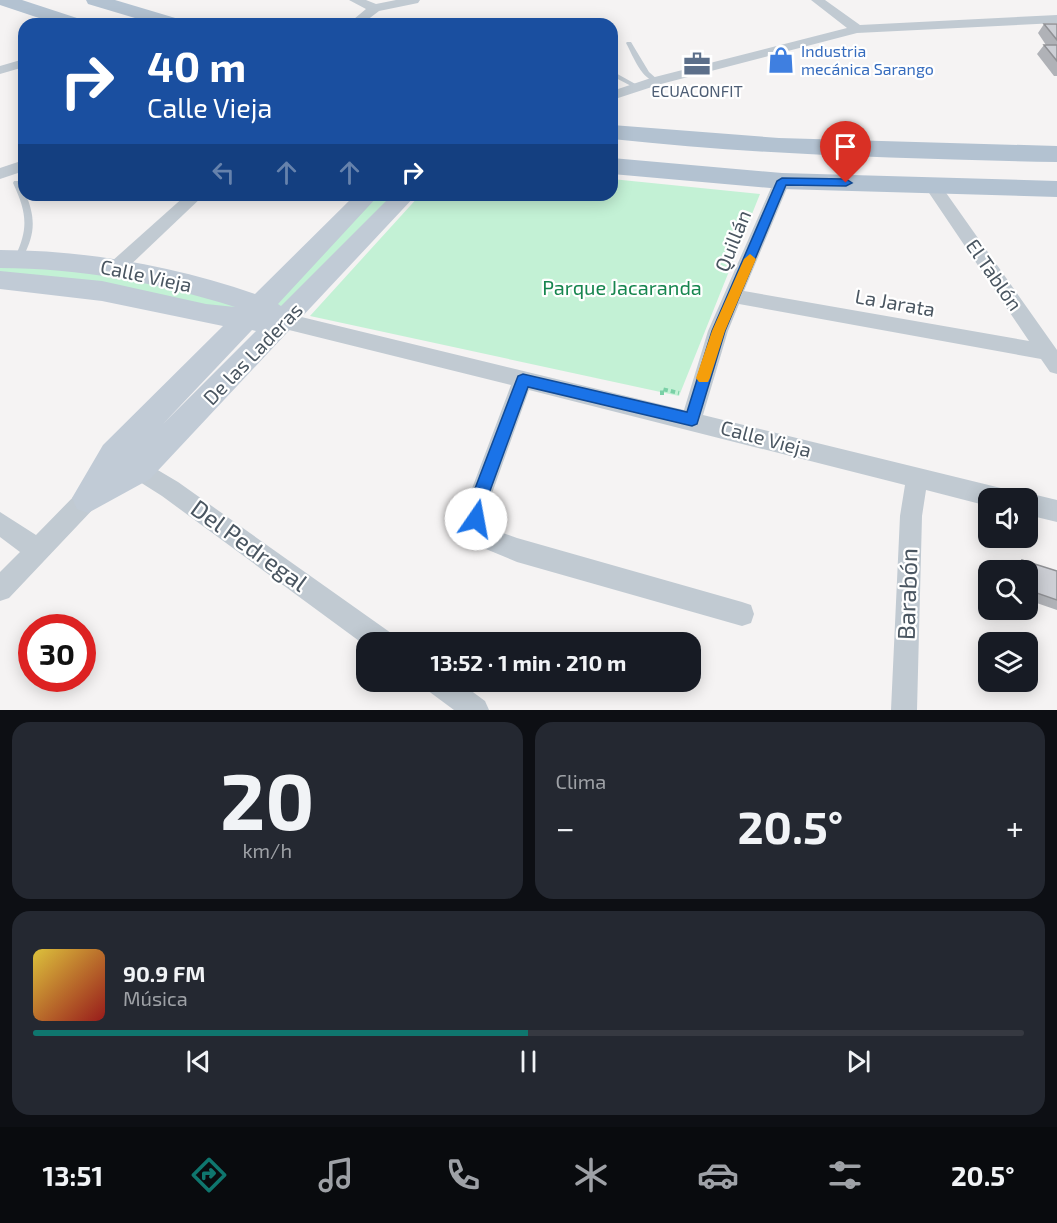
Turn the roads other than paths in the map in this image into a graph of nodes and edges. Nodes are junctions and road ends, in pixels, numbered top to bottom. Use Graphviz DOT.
graph roads {
  1 [pos="3,0"];
  2 [pos="95,0"];
  3 [pos="355,0"];
  4 [pos="414,0"];
  5 [pos="817,0"];
  6 [pos="375,8"];
  7 [pos="58,18"];
  8 [pos="155,18"];
  9 [pos="362,18"];
  10 [pos="1057,19"];
  11 [pos="857,29"];
  12 [pos="629,43"];
  13 [pos="18,65"];
  14 [pos="0,70"];
  15 [pos="618,77"];
  16 [pos="656,81"];
  17 [pos="637,87"];
  18 [pos="618,94"];
  19 [pos="618,133"];
  20 [pos="1057,154"];
  21 [pos="18,167"];
  22 [pos="618,167"];
  23 [pos="0,174"];
  24 [pos="782,181"];
  25 [pos="932,184"];
  26 [pos="1057,189"];
  27 [pos="26,201"];
  28 [pos="189,201"];
  29 [pos="362,201"];
  30 [pos="399,201"];
  31 [pos="9,259"];
  32 [pos="117,267"];
  33 [pos="0,280"];
  34 [pos="735,296"];
  35 [pos="252,313"];
  36 [pos="285,321"];
  37 [pos="1052,359"];
  38 [pos="523,380"];
  39 [pos="692,420"];
  40 [pos="114,455"];
  41 [pos="139,469"];
  42 [pos="917,478"];
  43 [pos="978,493"];
  44 [pos="88,498"];
  45 [pos="1038,506"];
  46 [pos="1057,511"];
  47 [pos="0,523"];
  48 [pos="38,551"];
  49 [pos="0,589"];
  50 [pos="742,614"];
  51 [pos="368,632"];
  52 [pos="451,692"];
  53 [pos="476,710"];
  54 [pos="904,710"];
  1 -- 7 [label="main road"];
  2 -- 8 [label="main road"];
  3 -- 6 [label="street"];
  4 -- 6 [label="street"];
  5 -- 11 [label="street"];
  6 -- 9 [label="street"];
  10 -- 11 [label="street"];
  11 -- 16 [label="street"];
  12 -- 16 [label="lane"];
  13 -- 14 [label="street"];
  15 -- 17 [label="lane"];
  16 -- 17 [label="street"];
  17 -- 18 [label="street"];
  19 -- 20 [label="main road"];
  21 -- 23 [label="street"];
  22 -- 24 [label="main road"];
  24 -- 25 [label="main road"];
  24 -- 34 [label="street, Quillán"];
  25 -- 26 [label="main road"];
  25 -- 37 [label="street, El Tablón"];
  27 -- 31 [label="lane"];
  28 -- 32 [label="street"];
  29 -- 35 [label="main road, De las Laderas"];
  30 -- 36 [label="main road, De las Laderas"];
  31 -- 32 [label="main road, Calle Vieja"];
  32 -- 35 [label="main road, Calle Vieja"];
  33 -- 35 [label="main road, Calle Vieja"];
  34 -- 37 [label="street, La Jarata"];
  34 -- 39 [label="street, Quillán"];
  35 -- 36 [label="main road, Calle Vieja"];
  35 -- 40 [label="main road, De las Laderas"];
  36 -- 38 [label="street, Calle Vieja"];
  36 -- 41 [label="main road, De las Laderas"];
  38 -- 39 [label="street, Calle Vieja"];
  38 -- 50 [label="street"];
  39 -- 42 [label="street, Calle Vieja"];
  40 -- 41 [label="street, Del Pedregal"];
  40 -- 44 [label="main road, De las Laderas"];
  41 -- 44 [label="main road, De las Laderas"];
  41 -- 51 [label="street, Del Pedregal"];
  42 -- 43 [label="street, Calle Vieja"];
  42 -- 54 [label="street, Barabón"];
  44 -- 48 [label="street, De las Laderas"];
  45 -- 46 [label="street"];
  47 -- 48 [label="street"];
  48 -- 49 [label="street, De las Laderas"];
  52 -- 53 [label="street"];
}
